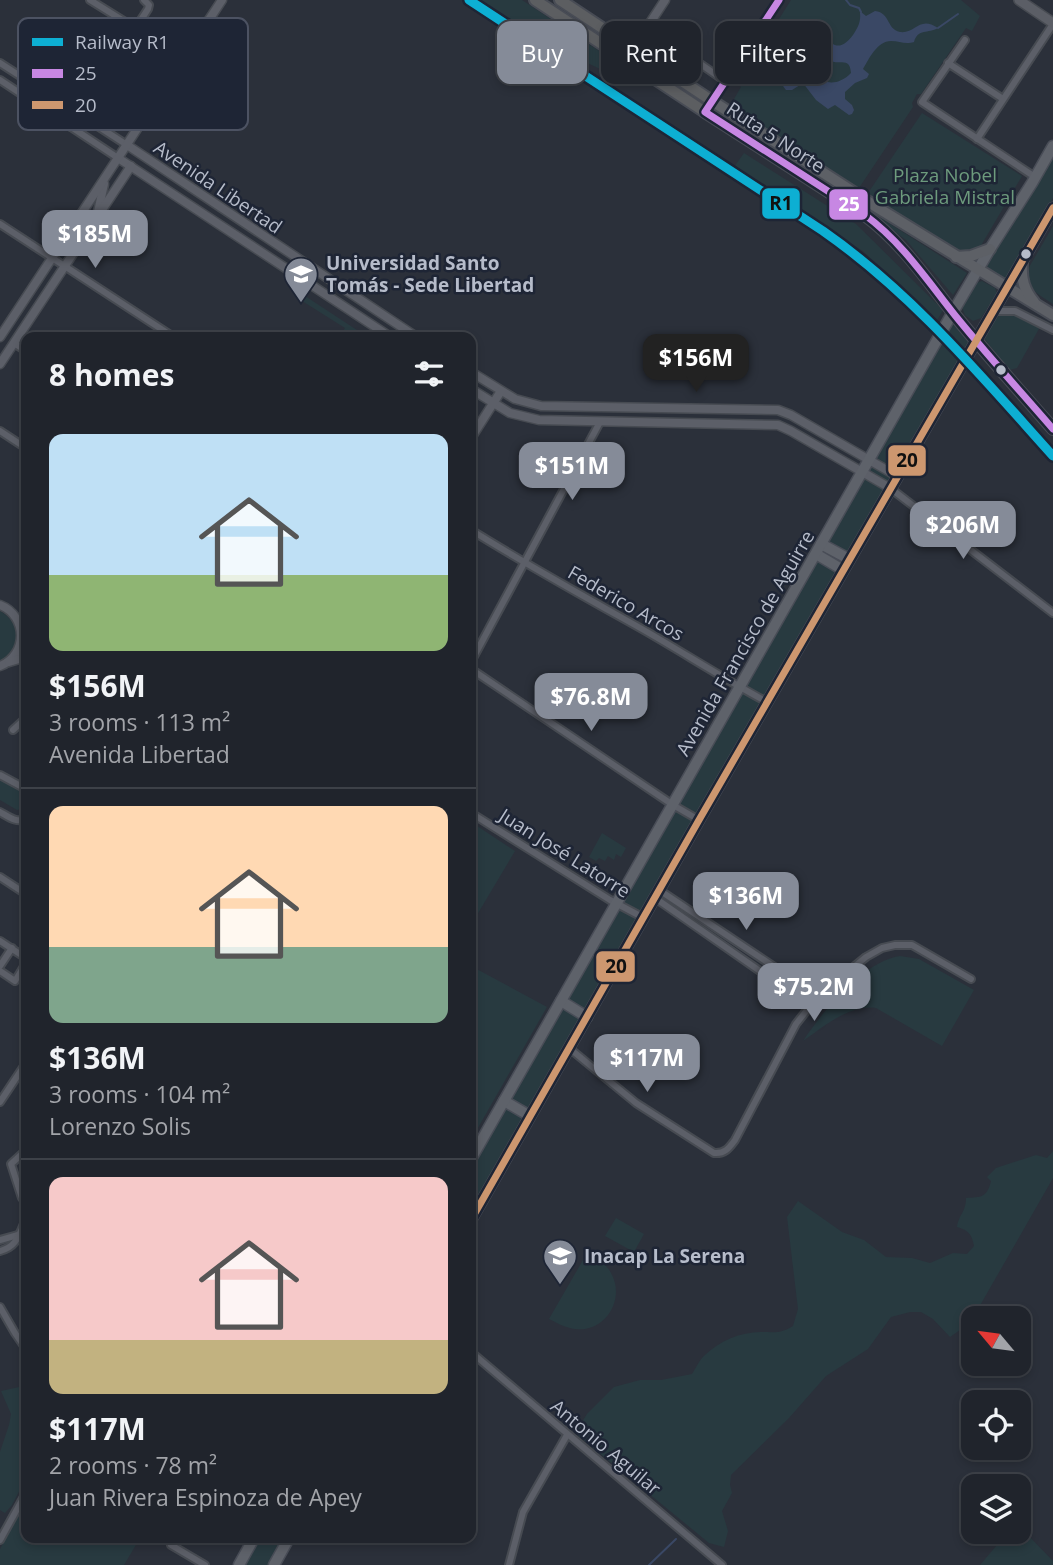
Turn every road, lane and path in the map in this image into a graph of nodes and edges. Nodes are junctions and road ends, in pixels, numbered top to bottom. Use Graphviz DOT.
graph roads {
  1 [pos="90,0"];
  2 [pos="144,0"];
  3 [pos="222,0"];
  4 [pos="535,0"];
  5 [pos="561,0"];
  6 [pos="665,0"];
  7 [pos="779,0"];
  8 [pos="1019,0"];
  9 [pos="119,18"];
  10 [pos="142,18"];
  11 [pos="210,18"];
  12 [pos="651,21"];
  13 [pos="765,21"];
  14 [pos="1053,23"];
  15 [pos="601,27"];
  16 [pos="965,40"];
  17 [pos="0,63"];
  18 [pos="948,63"];
  19 [pos="18,75"];
  20 [pos="0,80"];
  21 [pos="686,84"];
  22 [pos="723,84"];
  23 [pos="18,92"];
  24 [pos="1003,99"];
  25 [pos="712,101"];
  26 [pos="705,112"];
  27 [pos="76,130"];
  28 [pos="103,130"];
  29 [pos="137,130"];
  30 [pos="977,139"];
  31 [pos="127,145"];
  32 [pos="1053,146"];
  33 [pos="118,158"];
  34 [pos="131,166"];
  35 [pos="106,177"];
  36 [pos="1035,177"];
  37 [pos="1053,208"];
  38 [pos="95,220"];
  39 [pos="0,224"];
  40 [pos="990,249"];
  41 [pos="956,257"];
  42 [pos="53,258"];
  43 [pos="1022,263"];
  44 [pos="65,266"];
  45 [pos="978,271"];
  46 [pos="1007,289"];
  47 [pos="1038,307"];
  48 [pos="994,311"];
  49 [pos="953,312"];
  50 [pos="1053,316"];
  51 [pos="1053,330"];
  52 [pos="21,332"];
  53 [pos="21,332"];
  54 [pos="165,332"];
  55 [pos="383,332"];
  56 [pos="409,332"];
  57 [pos="0,337"];
  58 [pos="976,341"];
  59 [pos="14,343"];
  60 [pos="21,348"];
  61 [pos="0,364"];
  62 [pos="476,375"];
  63 [pos="501,391"];
  64 [pos="476,392"];
  65 [pos="494,403"];
  66 [pos="600,422"];
  67 [pos="1053,429"];
  68 [pos="0,430"];
  69 [pos="476,430"];
  70 [pos="21,444"];
  71 [pos="869,460"];
  72 [pos="862,472"];
  73 [pos="897,476"];
  74 [pos="890,488"];
  75 [pos="476,533"];
  76 [pos="821,544"];
  77 [pos="816,554"];
  78 [pos="849,559"];
  79 [pos="524,563"];
  80 [pos="843,570"];
  81 [pos="1,605"];
  82 [pos="1053,613"];
  83 [pos="21,616"];
  84 [pos="21,632"];
  85 [pos="21,639"];
  86 [pos="476,653"];
  87 [pos="21,659"];
  88 [pos="2,666"];
  89 [pos="476,672"];
  90 [pos="739,688"];
  91 [pos="767,702"];
  92 [pos="21,725"];
  93 [pos="13,730"];
  94 [pos="0,775"];
  95 [pos="21,786"];
  96 [pos="673,805"];
  97 [pos="0,812"];
  98 [pos="476,816"];
  99 [pos="699,820"];
  100 [pos="21,821"];
  101 [pos="1,879"];
  102 [pos="21,891"];
  103 [pos="657,894"];
  104 [pos="616,904"];
  105 [pos="643,918"];
  106 [pos="0,940"];
  107 [pos="12,948"];
  108 [pos="21,954"];
  109 [pos="0,969"];
  110 [pos="21,972"];
  111 [pos="971,979"];
  112 [pos="818,996"];
  113 [pos="561,1002"];
  114 [pos="810,1006"];
  115 [pos="587,1017"];
  116 [pos="569,1048"];
  117 [pos="21,1070"];
  118 [pos="504,1101"];
  119 [pos="0,1102"];
  120 [pos="530,1116"];
  121 [pos="476,1150"];
  122 [pos="21,1155"];
  123 [pos="21,1195"];
  124 [pos="476,1206"];
  125 [pos="21,1229"];
  126 [pos="18,1235"];
  127 [pos="0,1240"];
  128 [pos="0,1251"];
  129 [pos="0,1307"];
  130 [pos="15,1333"];
  131 [pos="21,1338"];
  132 [pos="21,1342"];
  133 [pos="476,1356"];
  134 [pos="568,1435"];
  135 [pos="21,1502"];
  136 [pos="0,1541"];
  137 [pos="251,1543"];
  138 [pos="286,1543"];
  139 [pos="171,1545"];
  140 [pos="205,1565"];
  141 [pos="239,1565"];
  142 [pos="274,1565"];
  143 [pos="509,1565"];
  144 [pos="722,1565"];
  1 -- 9 [label="street"];
  2 -- 10 [label="street"];
  3 -- 11 [label="street"];
  4 -- 26 [label="highway, Ruta 5 Norte"];
  5 -- 15 [label="highway, Ruta 5 Norte"];
  6 -- 12 [label="street"];
  7 -- 13 [label="street"];
  8 -- 14 [label="main road"];
  14 -- 24 [label="street"];
  16 -- 18 [label="street"];
  17 -- 19 [label="street, Avenida Libertad"];
  18 -- 24 [label="street"];
  18 -- 30 [label="street"];
  20 -- 23 [label="street, Avenida Libertad"];
  21 -- 25 [label="highway, Ruta 5 Norte"];
  22 -- 25 [label="street"];
  24 -- 30 [label="street"];
  25 -- 26 [label="street"];
  25 -- 41 [label="highway, Ruta 5 Norte"];
  26 -- 49 [label="highway, Ruta 5 Norte"];
  27 -- 33 [label="street, Avenida Libertad"];
  28 -- 31 [label="street, Avenida Libertad"];
  29 -- 31 [label="street"];
  30 -- 36 [label="street"];
  31 -- 33 [label="street"];
  31 -- 56 [label="street, Avenida Libertad"];
  32 -- 36 [label="main road, Avenida Francisco de Aguirre"];
  33 -- 34 [label="street, Avenida Libertad"];
  33 -- 35 [label="street"];
  34 -- 38 [label="street"];
  34 -- 55 [label="street, Avenida Libertad"];
  35 -- 38 [label="street"];
  35 -- 42 [label="street"];
  36 -- 40 [label="main road, Avenida Francisco de Aguirre"];
  37 -- 43 [label="main road"];
  38 -- 44 [label="street"];
  39 -- 42 [label="street"];
  40 -- 41 [label="highway"];
  40 -- 45 [label="main road, Avenida Francisco de Aguirre"];
  41 -- 45 [label="highway, Ruta 5 Norte"];
  42 -- 44 [label="street"];
  42 -- 57 [label="street"];
  43 -- 46 [label="main road"];
  43 -- 47 [label="highway"];
  44 -- 53 [label="street"];
  44 -- 54 [label="street"];
  45 -- 46 [label="highway, Ruta 5 Norte"];
  45 -- 49 [label="main road, Avenida Francisco de Aguirre"];
  46 -- 47 [label="highway, Ruta 5 Norte"];
  46 -- 48 [label="main road"];
  47 -- 50 [label="highway, Ruta 5 Norte"];
  48 -- 51 [label="street"];
  48 -- 58 [label="main road"];
  49 -- 58 [label="highway, Ruta 5 Norte"];
  49 -- 71 [label="main road, Avenida Francisco de Aguirre"];
  52 -- 59 [label="street"];
  58 -- 67 [label="highway, Ruta 5 Norte"];
  58 -- 73 [label="main road"];
  59 -- 60 [label="street"];
  59 -- 61 [label="street"];
  62 -- 63 [label="street"];
  63 -- 65 [label="street"];
  63 -- 71 [label="street"];
  64 -- 65 [label="street"];
  65 -- 66 [label="street"];
  65 -- 69 [label="street"];
  66 -- 72 [label="street"];
  66 -- 79 [label="street"];
  68 -- 70 [label="street"];
  71 -- 72 [label="main road, Avenida Francisco de Aguirre"];
  71 -- 73 [label="street"];
  72 -- 74 [label="street"];
  72 -- 76 [label="main road, Avenida Francisco de Aguirre"];
  73 -- 74 [label="main road"];
  74 -- 78 [label="main road"];
  74 -- 82 [label="street"];
  75 -- 79 [label="street, Federico Arcos"];
  76 -- 77 [label="main road, Avenida Francisco de Aguirre"];
  76 -- 78 [label="main road"];
  77 -- 80 [label="main road"];
  77 -- 90 [label="main road, Avenida Francisco de Aguirre"];
  78 -- 80 [label="main road"];
  79 -- 86 [label="street"];
  79 -- 90 [label="street, Federico Arcos"];
  80 -- 91 [label="main road"];
  81 -- 83 [label="street"];
  81 -- 84 [label="street"];
  85 -- 88 [label="street"];
  87 -- 88 [label="street"];
  89 -- 96 [label="street"];
  90 -- 91 [label="street, Federico Arcos"];
  90 -- 96 [label="main road, Avenida Francisco de Aguirre"];
  91 -- 99 [label="main road"];
  92 -- 93 [label="street"];
  94 -- 95 [label="street"];
  96 -- 99 [label="street"];
  96 -- 104 [label="main road, Avenida Francisco de Aguirre"];
  97 -- 100 [label="street"];
  98 -- 104 [label="street, Juan José Latorre"];
  99 -- 103 [label="main road"];
  101 -- 102 [label="street"];
  103 -- 105 [label="main road"];
  103 -- 112 [label="street"];
  103 -- 114 [label="street"];
  104 -- 105 [label="street, Juan José Latorre"];
  104 -- 113 [label="main road, Avenida Francisco de Aguirre"];
  105 -- 115 [label="main road"];
  106 -- 107 [label="street"];
  107 -- 108 [label="street"];
  107 -- 109 [label="street"];
  109 -- 110 [label="street"];
  111 -- 112 [label="street"];
  112 -- 114 [label="street"];
  113 -- 115 [label="main road"];
  113 -- 118 [label="main road, Avenida Francisco de Aguirre"];
  114 -- 116 [label="street"];
  115 -- 116 [label="main road"];
  116 -- 120 [label="main road"];
  117 -- 119 [label="street"];
  118 -- 120 [label="main road"];
  118 -- 121 [label="main road, Avenida Francisco de Aguirre"];
  120 -- 124 [label="main road"];
  122 -- 123 [label="street"];
  125 -- 126 [label="street"];
  126 -- 127 [label="street"];
  126 -- 128 [label="street"];
  129 -- 130 [label="street"];
  130 -- 131 [label="street"];
  130 -- 132 [label="street"];
  133 -- 134 [label="street, Antonio Aguilar"];
  134 -- 143 [label="street"];
  134 -- 144 [label="street, Antonio Aguilar"];
  135 -- 136 [label="street"];
  137 -- 141 [label="main road"];
  138 -- 142 [label="main road"];
  139 -- 140 [label="street"];
}
